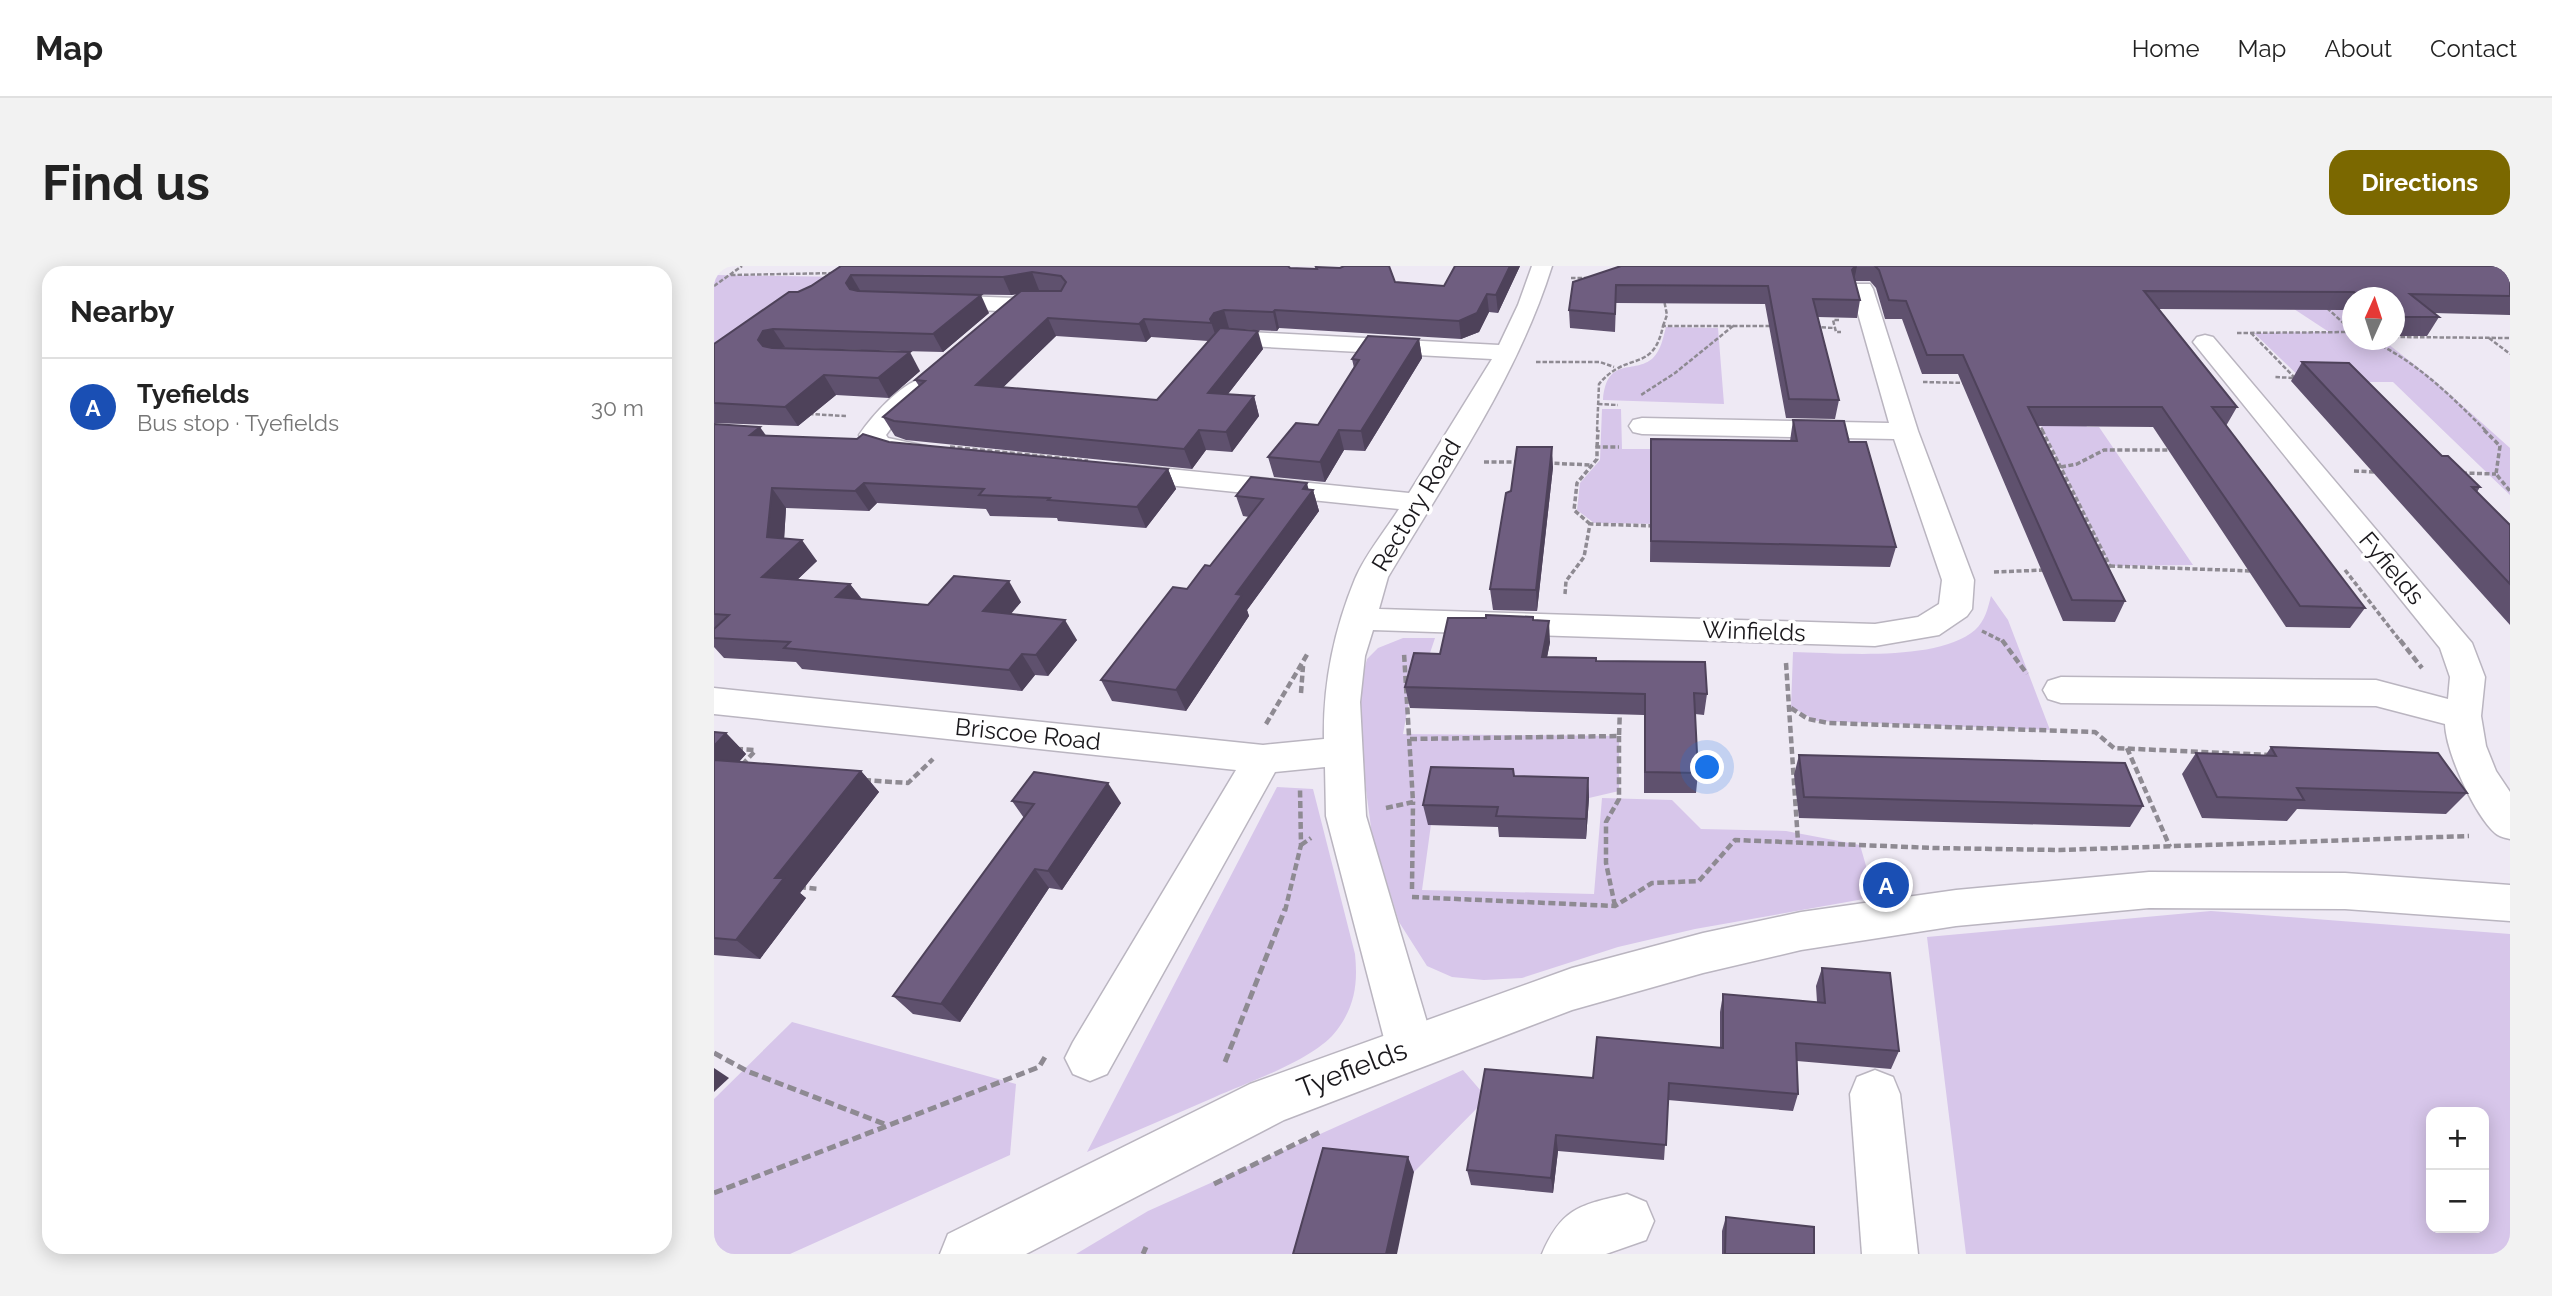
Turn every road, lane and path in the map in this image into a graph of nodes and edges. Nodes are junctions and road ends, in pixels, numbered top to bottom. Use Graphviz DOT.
graph roads {
  1 [pos="742,266"];
  2 [pos="1553,272"];
  3 [pos="1592,278"];
  4 [pos="714,286"];
  5 [pos="1862,289"];
  6 [pos="1664,295"];
  7 [pos="909,301"];
  8 [pos="2326,307"];
  9 [pos="2342,321"];
  10 [pos="1664,326"];
  11 [pos="1733,326"];
  12 [pos="1861,326"];
  13 [pos="1784,327"];
  14 [pos="1810,327"];
  15 [pos="1836,328"];
  16 [pos="988,330"];
  17 [pos="2405,337"];
  18 [pos="1230,338"];
  19 [pos="2489,338"];
  20 [pos="2510,338"];
  21 [pos="2205,342"];
  22 [pos="2392,350"];
  23 [pos="2510,354"];
  24 [pos="1520,358"];
  25 [pos="1615,368"];
  26 [pos="941,370"];
  27 [pos="1920,382"];
  28 [pos="1966,383"];
  29 [pos="1635,398"];
  30 [pos="1598,404"];
  31 [pos="796,414"];
  32 [pos="1634,415"];
  33 [pos="2036,417"];
  34 [pos="847,428"];
  35 [pos="1905,431"];
  36 [pos="874,441"];
  37 [pos="1597,447"];
  38 [pos="1623,447"];
  39 [pos="2175,450"];
  40 [pos="945,451"];
  41 [pos="1475,461"];
  42 [pos="1525,462"];
  43 [pos="1539,463"];
  44 [pos="1592,465"];
  45 [pos="1096,466"];
  46 [pos="2061,467"];
  47 [pos="2342,471"];
  48 [pos="2384,472"];
  49 [pos="2454,473"];
  50 [pos="2496,474"];
  51 [pos="2510,491"];
  52 [pos="1416,502"];
  53 [pos="1590,524"];
  54 [pos="1658,527"];
  55 [pos="2355,565"];
  56 [pos="2110,566"];
  57 [pos="2097,567"];
  58 [pos="2057,569"];
  59 [pos="2256,571"];
  60 [pos="1991,572"];
  61 [pos="2335,573"];
  62 [pos="2348,574"];
  63 [pos="1564,601"];
  64 [pos="1360,619"];
  65 [pos="1975,628"];
  66 [pos="1309,651"];
  67 [pos="1785,653"];
  68 [pos="1774,662"];
  69 [pos="1786,662"];
  70 [pos="2432,672"];
  71 [pos="1620,695"];
  72 [pos="2046,698"];
  73 [pos="714,701"];
  74 [pos="1791,707"];
  75 [pos="2463,716"];
  76 [pos="2050,730"];
  77 [pos="1619,736"];
  78 [pos="1409,739"];
  79 [pos="728,748"];
  80 [pos="2127,748"];
  81 [pos="1274,749"];
  82 [pos="1342,751"];
  83 [pos="940,753"];
  84 [pos="2275,755"];
  85 [pos="735,773"];
  86 [pos="854,780"];
  87 [pos="1413,802"];
  88 [pos="2510,823"];
  89 [pos="2474,836"];
  90 [pos="1797,842"];
  91 [pos="2171,847"];
  92 [pos="792,887"];
  93 [pos="818,889"];
  94 [pos="2510,903"];
  95 [pos="1615,906"];
  96 [pos="1410,1046"];
  97 [pos="714,1053"];
  98 [pos="1046,1055"];
  99 [pos="1090,1058"];
  100 [pos="1226,1062"];
  101 [pos="1875,1094"];
  102 [pos="889,1126"];
  103 [pos="1330,1128"];
  104 [pos="1205,1189"];
  105 [pos="714,1193"];
  106 [pos="1627,1221"];
  107 [pos="968,1254"];
  108 [pos="1570,1254"];
  109 [pos="1890,1254"];
  1 -- 4 [label="path"];
  2 -- 3 [label="path"];
  2 -- 24 [label="street, Rectory Road"];
  5 -- 12 [label="street, Winfields"];
  6 -- 10 [label="path"];
  7 -- 16 [label="street"];
  8 -- 9 [label="path"];
  10 -- 11 [label="path"];
  10 -- 25 [label="path"];
  11 -- 13 [label="path"];
  11 -- 29 [label="path"];
  12 -- 15 [label="path"];
  12 -- 15 [label="path"];
  12 -- 35 [label="street, Winfields"];
  14 -- 15 [label="path"];
  17 -- 19 [label="path"];
  18 -- 24 [label="street"];
  19 -- 20 [label="path"];
  19 -- 23 [label="path"];
  21 -- 75 [label="street, Fyfields"];
  22 -- 50 [label="path"];
  24 -- 25 [label="path"];
  24 -- 52 [label="street, Rectory Road"];
  25 -- 30 [label="path"];
  26 -- 36 [label="street"];
  27 -- 28 [label="path"];
  30 -- 32 [label="path"];
  30 -- 37 [label="path"];
  31 -- 34 [label="path"];
  32 -- 35 [label="street"];
  33 -- 46 [label="path"];
  34 -- 36 [label="street"];
  35 -- 64 [label="street, Winfields"];
  36 -- 40 [label="street"];
  37 -- 38 [label="path"];
  37 -- 44 [label="path"];
  39 -- 46 [label="path"];
  40 -- 45 [label="path"];
  41 -- 42 [label="path"];
  43 -- 44 [label="path"];
  44 -- 53 [label="path"];
  45 -- 52 [label="street"];
  46 -- 56 [label="path"];
  47 -- 48 [label="path"];
  49 -- 50 [label="path"];
  50 -- 51 [label="path"];
  52 -- 64 [label="street, Rectory Road"];
  53 -- 54 [label="path"];
  53 -- 63 [label="path"];
  55 -- 62 [label="path"];
  56 -- 57 [label="path"];
  56 -- 59 [label="path"];
  58 -- 60 [label="path"];
  61 -- 62 [label="path"];
  62 -- 70 [label="path"];
  64 -- 82 [label="street, Rectory Road"];
  65 -- 72 [label="path"];
  66 -- 81 [label="path"];
  67 -- 69 [label="path"];
  68 -- 69 [label="path"];
  69 -- 74 [label="path"];
  71 -- 77 [label="path"];
  72 -- 75 [label="street"];
  72 -- 76 [label="path"];
  73 -- 81 [label="street, Briscoe Road"];
  74 -- 76 [label="path"];
  74 -- 90 [label="path"];
  75 -- 88 [label="street, Fyfields"];
  76 -- 80 [label="path"];
  77 -- 78 [label="path"];
  77 -- 95 [label="path"];
  79 -- 85 [label="path"];
  80 -- 84 [label="path"];
  80 -- 91 [label="path"];
  81 -- 82 [label="street, Briscoe Road"];
  81 -- 99 [label="street"];
  81 -- 100 [label="path"];
  82 -- 96 [label="street, Rectory Road"];
  83 -- 86 [label="path"];
  87 -- 95 [label="path"];
  89 -- 91 [label="path"];
  90 -- 91 [label="path"];
  90 -- 95 [label="path"];
  92 -- 93 [label="path"];
  94 -- 96 [label="street, Tyefields"];
  96 -- 107 [label="street, Tyefields"];
  97 -- 102 [label="path"];
  98 -- 102 [label="path"];
  101 -- 109 [label="street"];
  102 -- 105 [label="path"];
  103 -- 104 [label="path"];
  106 -- 108 [label="street"];
}
